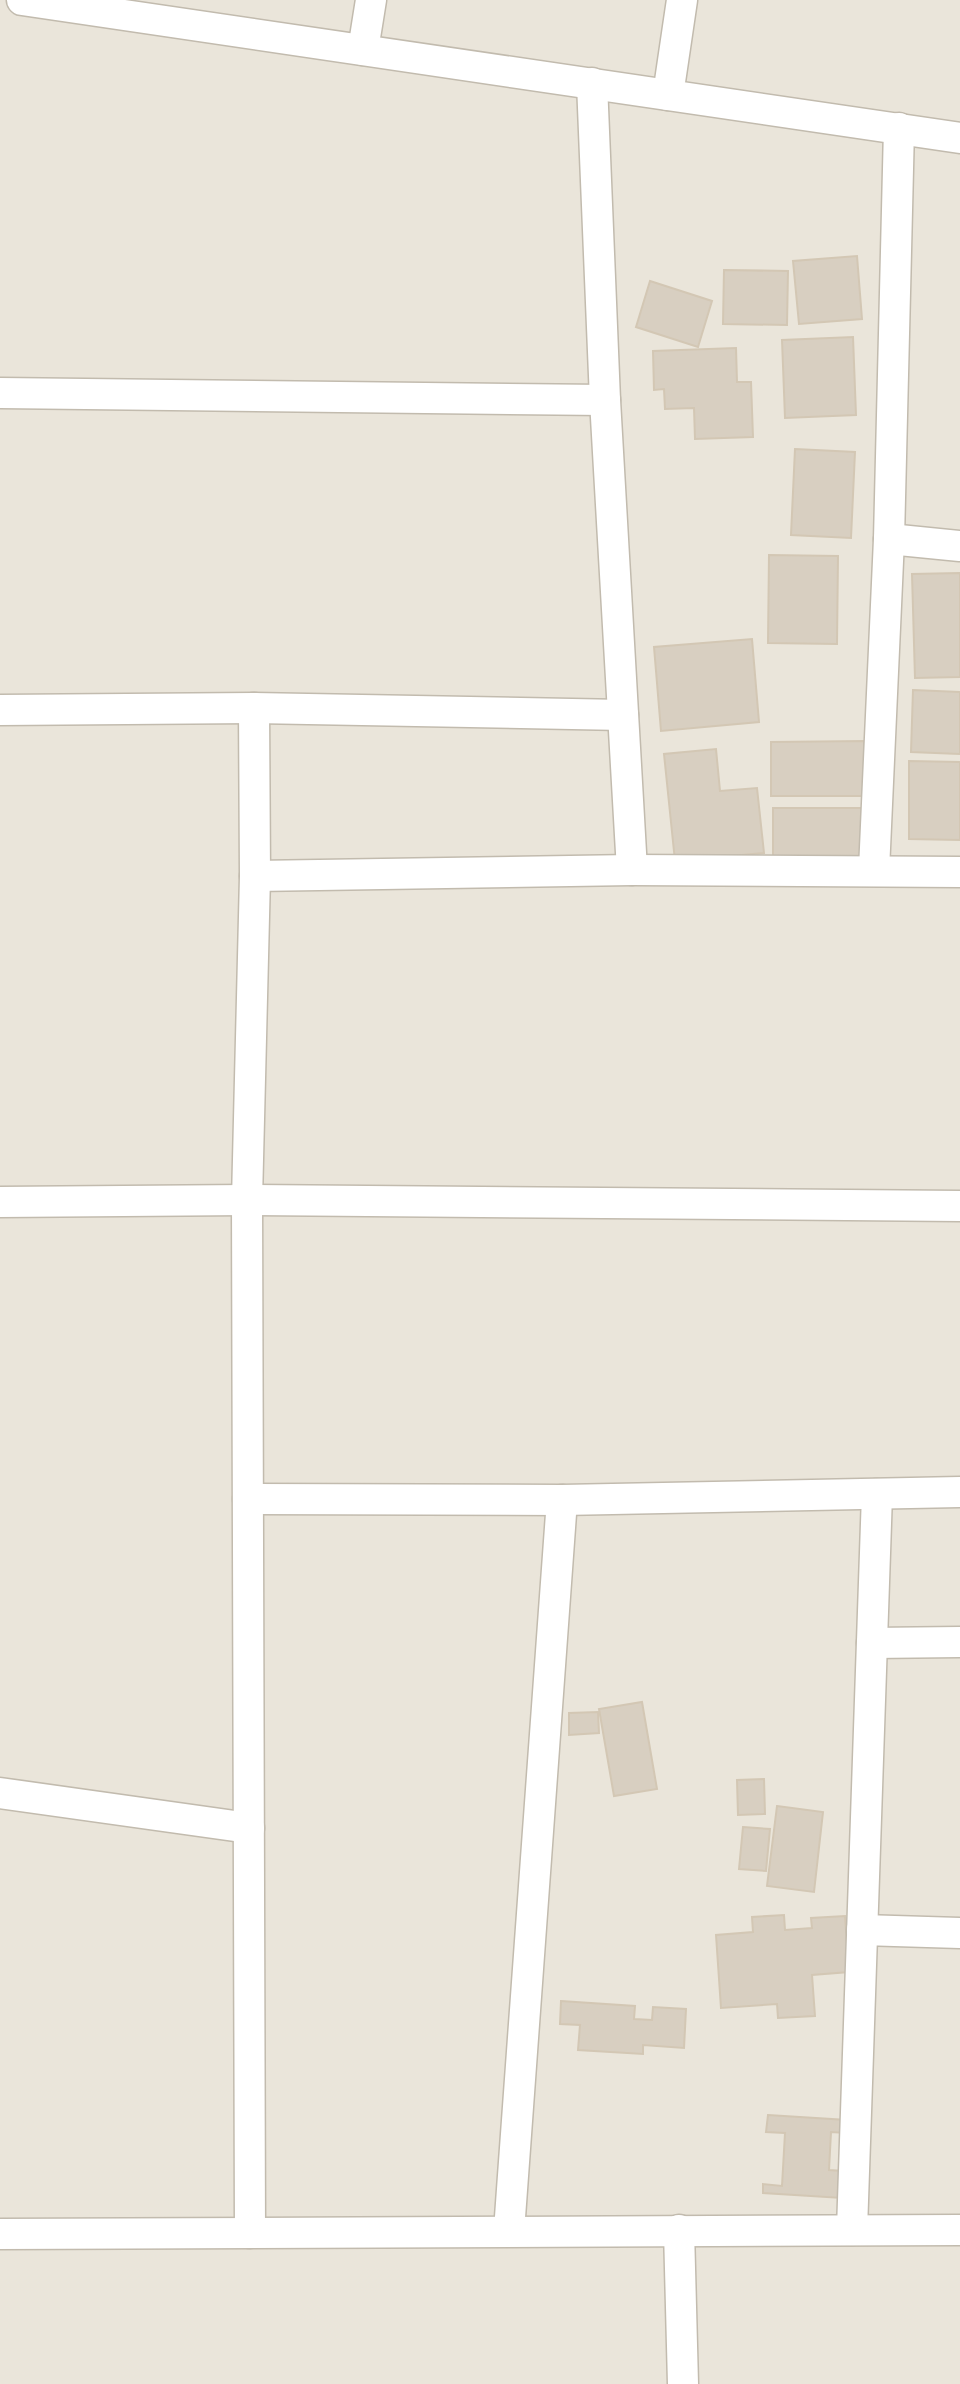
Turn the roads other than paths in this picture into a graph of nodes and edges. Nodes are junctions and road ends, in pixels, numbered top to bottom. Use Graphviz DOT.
graph roads {
  1 [pos="371,0"];
  2 [pos="682,0"];
  3 [pos="40,1"];
  4 [pos="363,50"];
  5 [pos="592,83"];
  6 [pos="668,94"];
  7 [pos="899,128"];
  8 [pos="960,138"];
  9 [pos="0,393"];
  10 [pos="605,400"];
  11 [pos="889,539"];
  12 [pos="960,546"];
  13 [pos="254,708"];
  14 [pos="0,710"];
  15 [pos="623,715"];
  16 [pos="632,870"];
  17 [pos="874,870"];
  18 [pos="960,872"];
  19 [pos="255,876"];
  20 [pos="247,1200"];
  21 [pos="0,1202"];
  22 [pos="960,1206"];
  23 [pos="960,1492"];
  24 [pos="877,1494"];
  25 [pos="248,1499"];
  26 [pos="562,1500"];
  27 [pos="960,1642"];
  28 [pos="872,1643"];
  29 [pos="0,1793"];
  30 [pos="249,1828"];
  31 [pos="862,1930"];
  32 [pos="960,1933"];
  33 [pos="679,2230"];
  34 [pos="852,2230"];
  35 [pos="960,2230"];
  36 [pos="509,2231"];
  37 [pos="250,2233"];
  38 [pos="0,2234"];
  39 [pos="683,2384"];
  1 -- 4 [label="street"];
  2 -- 6 [label="street"];
  3 -- 4 [label="street"];
  4 -- 5 [label="street"];
  5 -- 6 [label="street"];
  5 -- 10 [label="street"];
  6 -- 7 [label="street"];
  7 -- 8 [label="street"];
  7 -- 11 [label="street"];
  9 -- 10 [label="street"];
  10 -- 15 [label="street"];
  11 -- 12 [label="street"];
  11 -- 17 [label="street"];
  13 -- 14 [label="street"];
  13 -- 15 [label="street"];
  13 -- 19 [label="street"];
  15 -- 16 [label="street"];
  16 -- 17 [label="street"];
  16 -- 19 [label="street"];
  17 -- 18 [label="street"];
  19 -- 20 [label="street"];
  20 -- 21 [label="street"];
  20 -- 22 [label="street"];
  20 -- 25 [label="street"];
  23 -- 24 [label="street"];
  24 -- 26 [label="street"];
  24 -- 28 [label="street"];
  25 -- 26 [label="street"];
  25 -- 30 [label="street"];
  26 -- 36 [label="street"];
  27 -- 28 [label="street"];
  28 -- 31 [label="street"];
  29 -- 30 [label="street"];
  30 -- 37 [label="street"];
  31 -- 32 [label="street"];
  31 -- 34 [label="street"];
  33 -- 34 [label="street"];
  33 -- 36 [label="street"];
  33 -- 39 [label="street"];
  34 -- 35 [label="street"];
  36 -- 37 [label="street"];
  37 -- 38 [label="street"];
}
